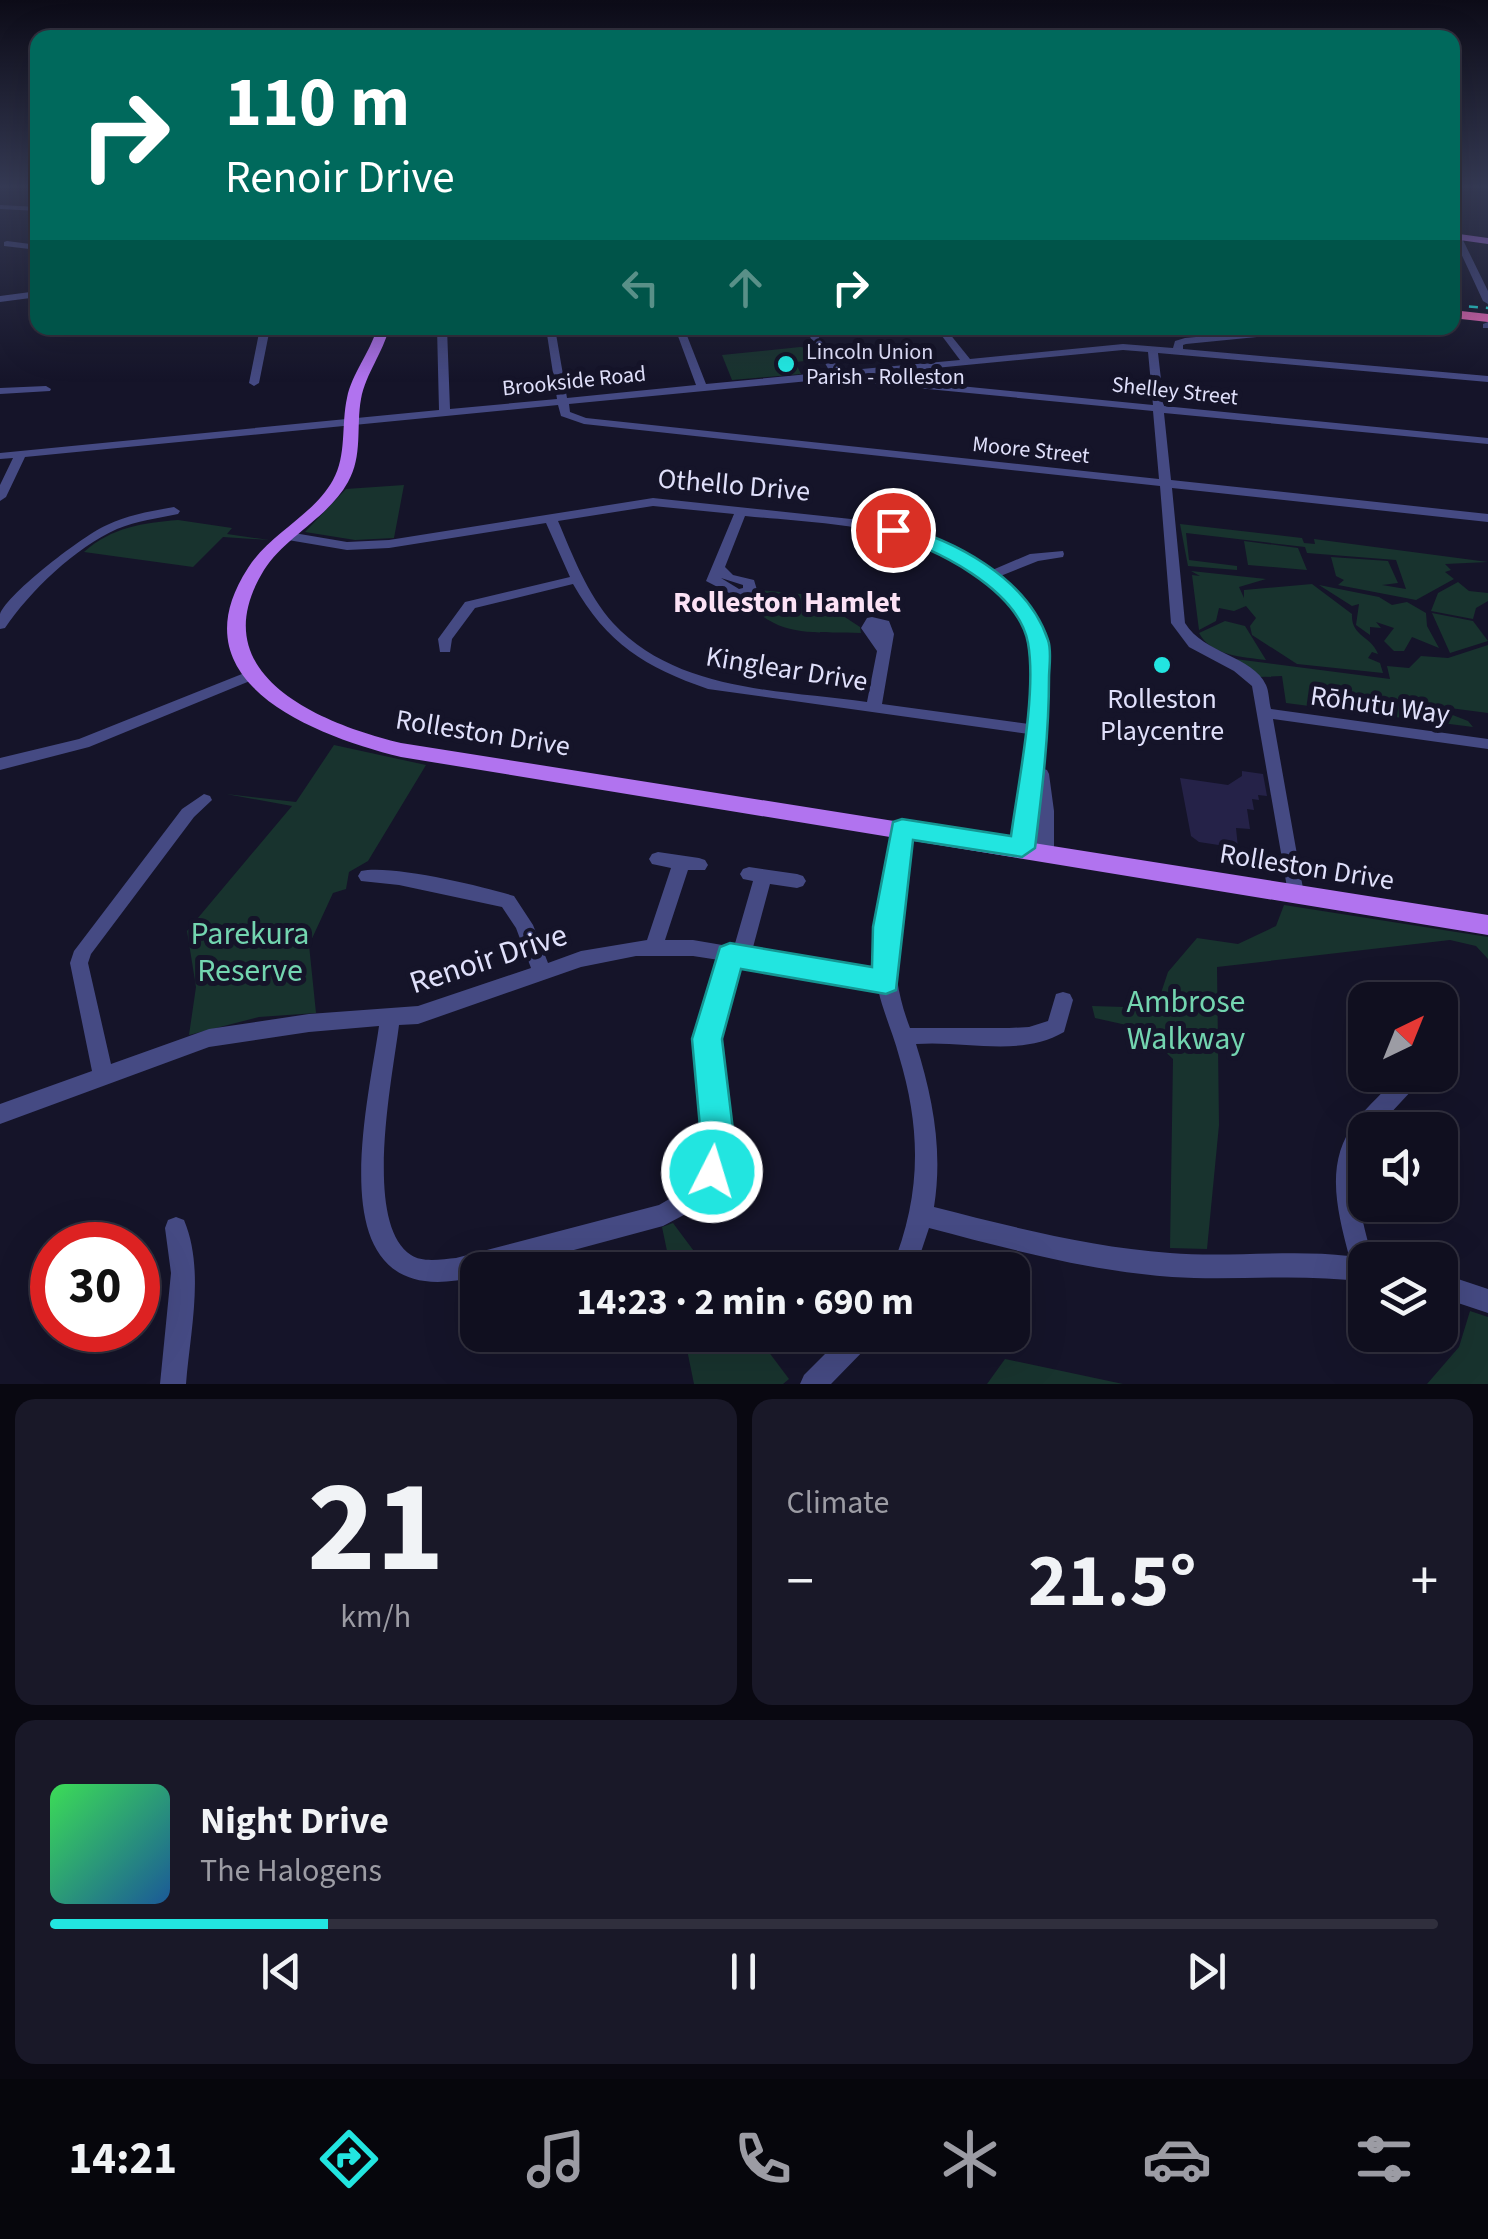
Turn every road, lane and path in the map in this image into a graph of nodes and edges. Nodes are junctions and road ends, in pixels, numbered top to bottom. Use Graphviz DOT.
graph roads {
  1 [pos="1463,252"];
  2 [pos="30,295"];
  3 [pos="0,299"];
  4 [pos="1488,300"];
  5 [pos="1460,316"];
  6 [pos="1486,323"];
  7 [pos="264,335"];
  8 [pos="380,335"];
  9 [pos="442,335"];
  10 [pos="551,335"];
  11 [pos="683,335"];
  12 [pos="813,335"];
  13 [pos="946,335"];
  14 [pos="1218,335"];
  15 [pos="1243,335"];
  16 [pos="1222,337"];
  17 [pos="1153,348"];
  18 [pos="1178,350"];
  19 [pos="968,362"];
  20 [pos="863,372"];
  21 [pos="836,374"];
  22 [pos="1488,378"];
  23 [pos="254,383"];
  24 [pos="702,388"];
  25 [pos="46,389"];
  26 [pos="0,392"];
  27 [pos="564,401"];
  28 [pos="1159,409"];
  29 [pos="445,412"];
  30 [pos="352,421"];
  31 [pos="1488,441"];
  32 [pos="21,454"];
  33 [pos="0,456"];
  34 [pos="1166,482"];
  35 [pos="0,498"];
  36 [pos="174,510"];
  37 [pos="741,511"];
  38 [pos="1488,516"];
  39 [pos="550,517"];
  40 [pos="288,536"];
  41 [pos="1058,554"];
  42 [pos="719,568"];
  43 [pos="989,576"];
  44 [pos="576,580"];
  45 [pos="0,625"];
  46 [pos="445,650"];
  47 [pos="883,650"];
  48 [pos="252,675"];
  49 [pos="874,707"];
  50 [pos="1265,714"];
  51 [pos="1037,733"];
  52 [pos="1488,744"];
  53 [pos="0,764"];
  54 [pos="204,800"];
  55 [pos="902,829"];
  56 [pos="1022,848"];
  57 [pos="1044,851"];
  58 [pos="658,858"];
  59 [pos="367,876"];
  60 [pos="797,881"];
  61 [pos="1294,888"];
  62 [pos="1488,914"];
  63 [pos="1488,925"];
  64 [pos="654,946"];
  65 [pos="736,956"];
  66 [pos="542,973"];
  67 [pos="886,982"];
  68 [pos="1063,1000"];
  69 [pos="390,1020"];
  70 [pos="904,1037"];
  71 [pos="104,1074"];
  72 [pos="1398,1092"];
  73 [pos="0,1114"];
  74 [pos="922,1215"];
  75 [pos="176,1228"];
  76 [pos="1358,1242"];
  77 [pos="909,1252"];
  78 [pos="1348,1268"];
  79 [pos="1458,1291"];
  80 [pos="1488,1301"];
  81 [pos="845,1352"];
  82 [pos="173,1384"];
  83 [pos="814,1384"];
  1 -- 4 [label="street"];
  2 -- 3 [label="street"];
  5 -- 6 [label="highway"];
  7 -- 23 [label="street"];
  8 -- 30 [label="main road"];
  9 -- 29 [label="street"];
  10 -- 27 [label="street, Moore Street"];
  11 -- 24 [label="street"];
  12 -- 21 [label="street"];
  13 -- 19 [label="street"];
  14 -- 16 [label="street"];
  15 -- 16 [label="street"];
  16 -- 18 [label="street"];
  17 -- 18 [label="street, Brookside Road"];
  17 -- 19 [label="street, Brookside Road"];
  17 -- 28 [label="street"];
  18 -- 22 [label="street, Brookside Road"];
  19 -- 20 [label="street, Brookside Road"];
  20 -- 21 [label="street, Brookside Road"];
  20 -- 28 [label="street, Shelley Street"];
  21 -- 24 [label="street, Brookside Road"];
  24 -- 27 [label="street, Brookside Road"];
  25 -- 26 [label="street"];
  27 -- 29 [label="street, Brookside Road"];
  27 -- 34 [label="street, Moore Street"];
  28 -- 31 [label="street, Shelley Street"];
  28 -- 34 [label="street"];
  29 -- 30 [label="street, Brookside Road"];
  30 -- 32 [label="street, Brookside Road"];
  30 -- 40 [label="main road"];
  32 -- 33 [label="street, Brookside Road"];
  32 -- 35 [label="street"];
  34 -- 38 [label="street, Moore Street"];
  34 -- 50 [label="street"];
  36 -- 45 [label="street"];
  37 -- 39 [label="street, Othello Drive"];
  37 -- 42 [label="street"];
  37 -- 43 [label="street, Othello Drive"];
  39 -- 40 [label="street, Othello Drive"];
  39 -- 44 [label="street, Kinglear Drive"];
  40 -- 48 [label="main road"];
  41 -- 43 [label="street"];
  43 -- 51 [label="street, Othello Drive"];
  44 -- 46 [label="street"];
  44 -- 49 [label="street, Kinglear Drive"];
  47 -- 49 [label="street"];
  48 -- 53 [label="street"];
  48 -- 55 [label="main road, Rolleston Drive"];
  49 -- 51 [label="street, Kinglear Drive"];
  50 -- 52 [label="street, Rōhutu Way"];
  50 -- 61 [label="street"];
  51 -- 56 [label="street, Othello Drive"];
  51 -- 57 [label="street, Othello Drive"];
  54 -- 71 [label="street"];
  55 -- 56 [label="main road, Rolleston Drive"];
  55 -- 67 [label="street"];
  56 -- 57 [label="main road, Rolleston Drive"];
  57 -- 61 [label="main road, Rolleston Drive"];
  58 -- 64 [label="street"];
  59 -- 66 [label="street"];
  60 -- 65 [label="street"];
  61 -- 62 [label="main road, Rolleston Drive"];
  61 -- 63 [label="main road, Rolleston Drive"];
  64 -- 65 [label="street, Renoir Drive"];
  64 -- 66 [label="street, Renoir Drive"];
  65 -- 67 [label="street, Renoir Drive"];
  65 -- 69 [label="street"];
  66 -- 69 [label="street, Renoir Drive"];
  67 -- 70 [label="street"];
  68 -- 70 [label="street"];
  69 -- 71 [label="street, Renoir Drive"];
  70 -- 74 [label="street"];
  71 -- 73 [label="street, Renoir Drive"];
  72 -- 76 [label="street"];
  74 -- 77 [label="street"];
  74 -- 78 [label="street"];
  75 -- 82 [label="street"];
  79 -- 80 [label="street"];
  81 -- 83 [label="street"];
}
